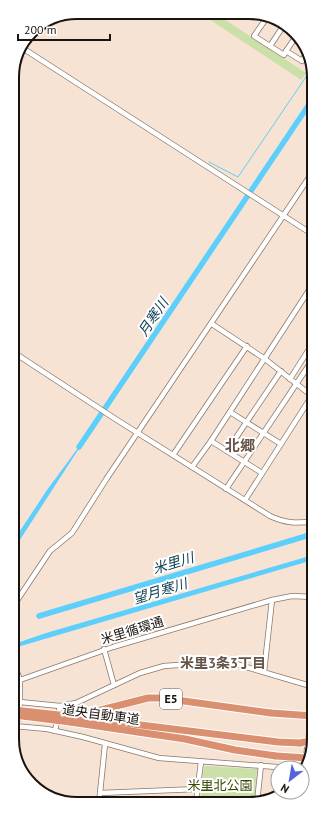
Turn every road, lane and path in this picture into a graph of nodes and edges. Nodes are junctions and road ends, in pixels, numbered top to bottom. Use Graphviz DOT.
graph roads {
  1 [pos="264,21"];
  2 [pos="281,29"];
  3 [pos="293,40"];
  4 [pos="270,46"];
  5 [pos="26,50"];
  6 [pos="286,51"];
  7 [pos="304,58"];
  8 [pos="307,181"];
  9 [pos="284,215"];
  10 [pos="307,231"];
  11 [pos="307,292"];
  12 [pos="212,324"];
  13 [pos="247,346"];
  14 [pos="307,352"];
  15 [pos="19,356"];
  16 [pos="265,359"];
  17 [pos="307,368"];
  18 [pos="281,371"];
  19 [pos="290,379"];
  20 [pos="297,384"];
  21 [pos="307,391"];
  22 [pos="307,403"];
  23 [pos="230,412"];
  24 [pos="247,422"];
  25 [pos="137,433"];
  26 [pos="264,433"];
  27 [pos="211,442"];
  28 [pos="281,444"];
  29 [pos="228,451"];
  30 [pos="173,455"];
  31 [pos="244,462"];
  32 [pos="192,467"];
  33 [pos="262,473"];
  34 [pos="226,489"];
  35 [pos="245,500"];
  36 [pos="307,521"];
  37 [pos="19,596"];
  38 [pos="307,597"];
  39 [pos="272,600"];
  40 [pos="104,649"];
  41 [pos="264,672"];
  42 [pos="20,680"];
  43 [pos="114,685"];
  44 [pos="307,685"];
  45 [pos="20,702"];
  46 [pos="60,706"];
  47 [pos="19,707"];
  48 [pos="19,711"];
  49 [pos="273,713"];
  50 [pos="19,715"];
  51 [pos="307,715"];
  52 [pos="70,718"];
  53 [pos="307,719"];
  54 [pos="19,726"];
  55 [pos="56,731"];
  56 [pos="186,735"];
  57 [pos="307,742"];
  58 [pos="105,744"];
  59 [pos="300,745"];
  60 [pos="307,745"];
  61 [pos="276,756"];
  62 [pos="304,758"];
  63 [pos="300,760"];
  64 [pos="201,762"];
  65 [pos="261,765"];
  66 [pos="270,766"];
  67 [pos="198,789"];
  68 [pos="100,793"];
  69 [pos="100,797"];
  70 [pos="197,797"];
  71 [pos="258,797"];
  1 -- 4 [label="street"];
  2 -- 4 [label="street"];
  3 -- 6 [label="street"];
  4 -- 6 [label="street"];
  5 -- 9 [label="street"];
  6 -- 7 [label="street"];
  8 -- 9 [label="street"];
  9 -- 10 [label="street"];
  9 -- 12 [label="street"];
  11 -- 16 [label="street"];
  12 -- 13 [label="street"];
  12 -- 25 [label="street"];
  13 -- 16 [label="street"];
  13 -- 30 [label="street"];
  14 -- 19 [label="street"];
  15 -- 25 [label="street"];
  16 -- 18 [label="street"];
  16 -- 23 [label="street"];
  17 -- 20 [label="street"];
  18 -- 19 [label="street"];
  18 -- 24 [label="street"];
  19 -- 20 [label="street"];
  20 -- 21 [label="street"];
  20 -- 26 [label="street"];
  22 -- 28 [label="street"];
  23 -- 24 [label="street"];
  23 -- 27 [label="street"];
  24 -- 26 [label="street"];
  24 -- 29 [label="street"];
  25 -- 30 [label="street"];
  25 -- 37 [label="street"];
  26 -- 28 [label="street"];
  26 -- 31 [label="street"];
  27 -- 29 [label="street"];
  27 -- 32 [label="street"];
  28 -- 33 [label="street"];
  29 -- 31 [label="street"];
  30 -- 32 [label="street"];
  31 -- 33 [label="street"];
  31 -- 34 [label="street"];
  32 -- 34 [label="street"];
  33 -- 35 [label="street"];
  34 -- 35 [label="street"];
  35 -- 36 [label="street"];
  38 -- 39 [label="street, 米里循環通"];
  39 -- 40 [label="street, 米里循環通"];
  39 -- 41 [label="street"];
  40 -- 42 [label="street, 米里循環通"];
  40 -- 43 [label="street"];
  41 -- 43 [label="street"];
  41 -- 44 [label="street"];
  42 -- 45 [label="street"];
  43 -- 46 [label="street"];
  45 -- 46 [label="street"];
  45 -- 47 [label="street"];
  46 -- 55 [label="street"];
  48 -- 52 [label="highway, 道央自動車道 / E5, bridge"];
  49 -- 51 [label="highway, E5, bridge"];
  49 -- 52 [label="highway, E5"];
  49 -- 53 [label="highway, bridge"];
  50 -- 52 [label="highway, 道央自動車道 / E5, bridge"];
  52 -- 56 [label="highway, 道央自動車道 / E5"];
  54 -- 55 [label="street"];
  55 -- 58 [label="street"];
  56 -- 59 [label="highway"];
  56 -- 61 [label="highway, E5"];
  57 -- 59 [label="highway, bridge"];
  58 -- 64 [label="street"];
  58 -- 68 [label="street"];
  59 -- 60 [label="highway"];
  61 -- 62 [label="highway, E5, bridge"];
  61 -- 63 [label="highway, bridge"];
  64 -- 65 [label="street"];
  64 -- 67 [label="street"];
  65 -- 66 [label="street"];
  65 -- 71 [label="street"];
  67 -- 68 [label="street"];
  67 -- 70 [label="street"];
  68 -- 69 [label="street"];
}
